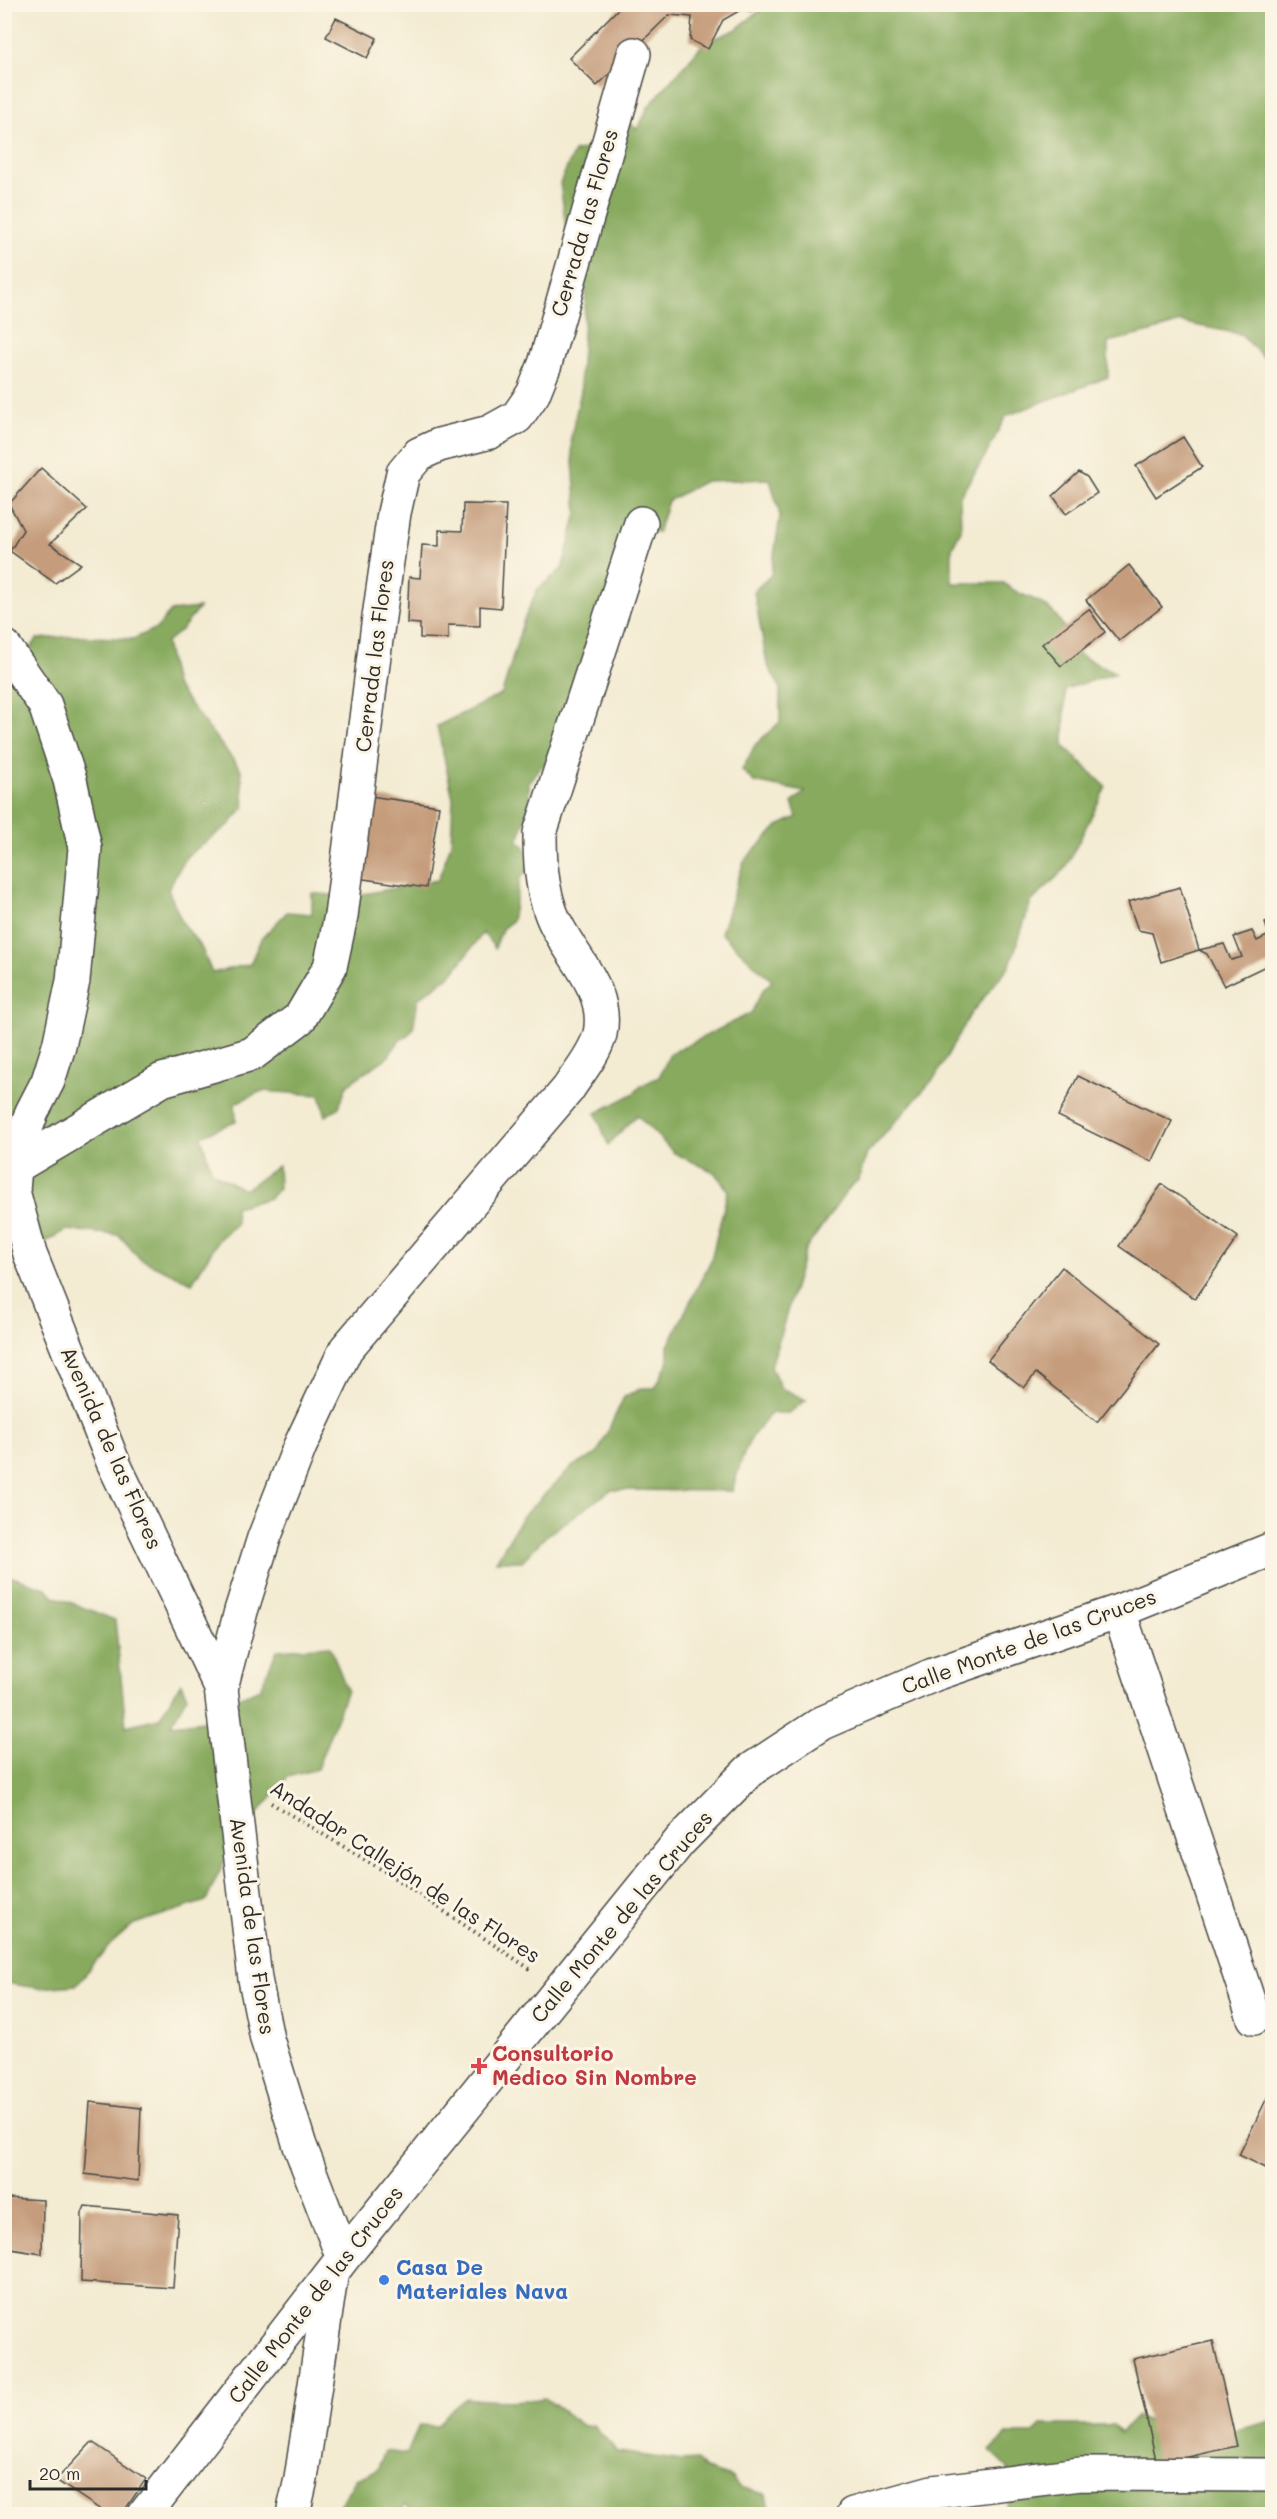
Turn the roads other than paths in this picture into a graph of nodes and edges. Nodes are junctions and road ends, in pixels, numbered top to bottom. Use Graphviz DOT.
graph roads {
  1 [pos="634,54"];
  2 [pos="641,523"];
  3 [pos="4,646"];
  4 [pos="15,1167"];
  5 [pos="1272,1549"];
  6 [pos="1119,1611"];
  7 [pos="221,1688"];
  8 [pos="1254,2018"];
  9 [pos="337,2267"];
  10 [pos="1272,2475"];
  11 [pos="145,2514"];
  12 [pos="293,2514"];
  13 [pos="852,2514"];
  1 -- 4 [label="street, Cerrada las Flores"];
  2 -- 7 [label="street"];
  3 -- 4 [label="street, Avenida de las Flores"];
  4 -- 7 [label="street, Avenida de las Flores"];
  5 -- 6 [label="street, Calle Monte de las Cruces"];
  6 -- 8 [label="street"];
  6 -- 9 [label="street, Calle Monte de las Cruces"];
  7 -- 9 [label="street, Avenida de las Flores"];
  9 -- 11 [label="street, Calle Monte de las Cruces"];
  9 -- 12 [label="street"];
  10 -- 13 [label="street"];
}
